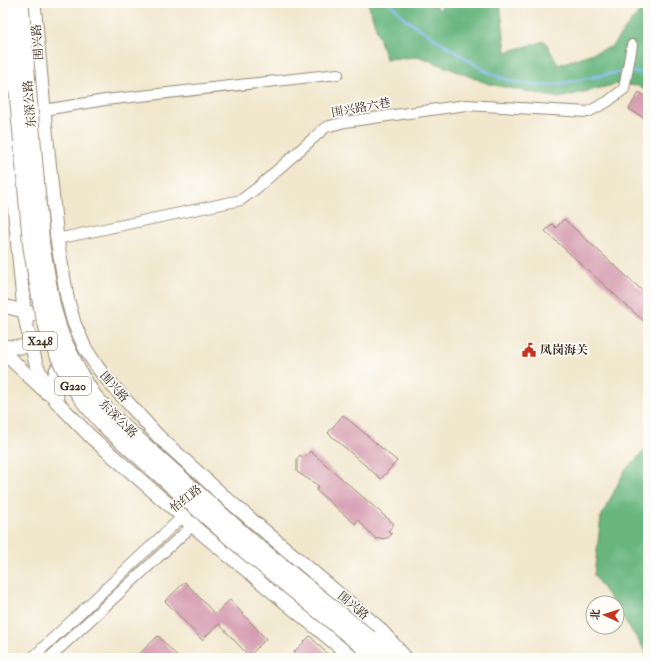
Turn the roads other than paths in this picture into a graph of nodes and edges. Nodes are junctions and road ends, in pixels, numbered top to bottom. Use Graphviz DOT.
graph roads {
  1 [pos="9,3"];
  2 [pos="21,3"];
  3 [pos="34,3"];
  4 [pos="631,49"];
  5 [pos="3,66"];
  6 [pos="338,74"];
  7 [pos="44,110"];
  8 [pos="57,239"];
  9 [pos="3,306"];
  10 [pos="24,311"];
  11 [pos="74,323"];
  12 [pos="3,346"];
  13 [pos="31,346"];
  14 [pos="3,352"];
  15 [pos="98,368"];
  16 [pos="73,418"];
  17 [pos="218,491"];
  18 [pos="188,521"];
  19 [pos="367,642"];
  20 [pos="32,658"];
  21 [pos="49,658"];
  22 [pos="352,658"];
  23 [pos="375,658"];
  24 [pos="394,658"];
  25 [pos="406,658"];
  1 -- 19 [label="highway, 东深公路 / G220, bridge"];
  2 -- 19 [label="highway, 东深公路 / G220, bridge"];
  3 -- 7 [label="main road, 围兴路"];
  4 -- 8 [label="street, 围兴路六巷"];
  5 -- 10 [label="main road"];
  6 -- 7 [label="street"];
  7 -- 8 [label="main road, 围兴路"];
  8 -- 11 [label="main road, 围兴路"];
  9 -- 10 [label="main road, X248"];
  10 -- 11 [label="main road, X248"];
  10 -- 13 [label="main road"];
  11 -- 13 [label="main road, X248"];
  11 -- 15 [label="main road, 围兴路"];
  12 -- 13 [label="main road, X248"];
  13 -- 16 [label="main road"];
  14 -- 16 [label="main road"];
  15 -- 16 [label="main road"];
  15 -- 17 [label="main road, 围兴路"];
  16 -- 18 [label="main road"];
  17 -- 18 [label="street, 怡红路"];
  17 -- 25 [label="main road, 围兴路"];
  18 -- 20 [label="street, 怡红路"];
  18 -- 21 [label="street, 怡红路"];
  18 -- 22 [label="main road"];
  19 -- 23 [label="highway, 东深公路 / G220"];
  19 -- 24 [label="highway, 东深公路 / G220"];
}
